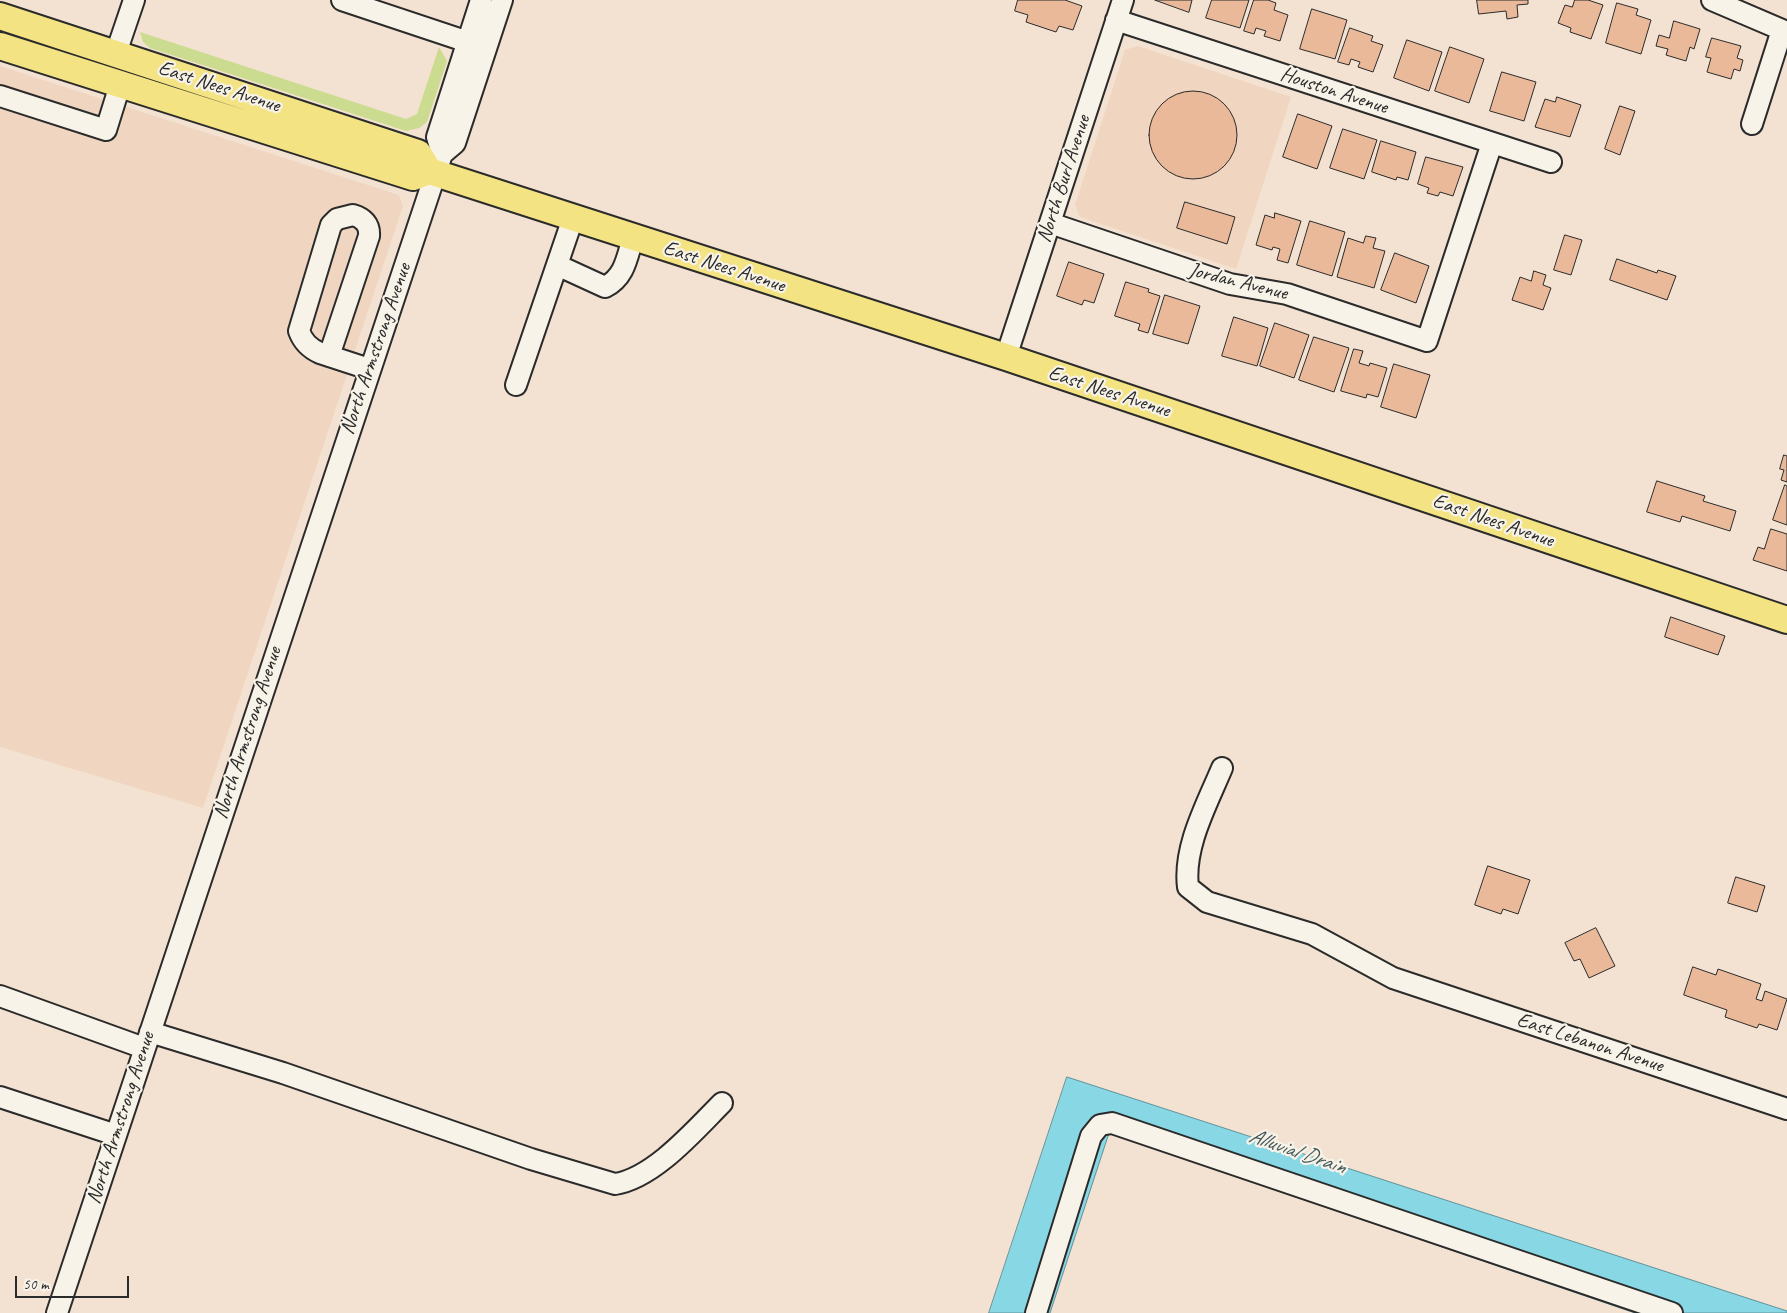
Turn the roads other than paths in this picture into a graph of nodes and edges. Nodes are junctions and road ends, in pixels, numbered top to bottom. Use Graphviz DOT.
graph roads {
  1 [pos="134,0"];
  2 [pos="342,0"];
  3 [pos="481,0"];
  4 [pos="502,0"];
  5 [pos="1123,0"];
  6 [pos="1712,0"];
  7 [pos="0,16"];
  8 [pos="1116,20"];
  9 [pos="0,30"];
  10 [pos="1784,31"];
  11 [pos="468,42"];
  12 [pos="0,46"];
  13 [pos="116,53"];
  14 [pos="120,85"];
  15 [pos="0,96"];
  16 [pos="1752,124"];
  17 [pos="1492,143"];
  18 [pos="1551,162"];
  19 [pos="435,166"];
  20 [pos="573,218"];
  21 [pos="1050,223"];
  22 [pos="633,238"];
  23 [pos="557,265"];
  24 [pos="329,356"];
  25 [pos="1006,357"];
  26 [pos="369,369"];
  27 [pos="516,386"];
  28 [pos="1787,620"];
  29 [pos="1222,768"];
  30 [pos="0,996"];
  31 [pos="147,1040"];
  32 [pos="0,1096"];
  33 [pos="722,1104"];
  34 [pos="1787,1109"];
  35 [pos="116,1136"];
  36 [pos="58,1313"];
  37 [pos="1036,1313"];
  38 [pos="1672,1313"];
  1 -- 13 [label="street"];
  2 -- 11 [label="street"];
  3 -- 11 [label="street, North Armstrong Avenue"];
  4 -- 19 [label="street, North Armstrong Avenue"];
  5 -- 8 [label="street, North Burl Avenue"];
  6 -- 10 [label="street"];
  7 -- 13 [label="main road, East Nees Avenue"];
  8 -- 17 [label="street, Houston Avenue"];
  8 -- 21 [label="street, North Burl Avenue"];
  9 -- 13 [label="main road"];
  10 -- 16 [label="street"];
  11 -- 19 [label="street, North Armstrong Avenue"];
  12 -- 14 [label="main road, East Nees Avenue"];
  13 -- 19 [label="main road, East Nees Avenue"];
  14 -- 15 [label="street"];
  14 -- 19 [label="main road, East Nees Avenue"];
  17 -- 18 [label="street, Houston Avenue"];
  17 -- 21 [label="street, Jordan Avenue"];
  19 -- 20 [label="main road, East Nees Avenue"];
  19 -- 26 [label="street, North Armstrong Avenue"];
  20 -- 22 [label="main road, East Nees Avenue"];
  20 -- 23 [label="street"];
  21 -- 25 [label="street, North Burl Avenue"];
  22 -- 23 [label="street"];
  22 -- 25 [label="main road, East Nees Avenue"];
  23 -- 27 [label="street"];
  24 -- 24 [label="street"];
  24 -- 26 [label="street"];
  25 -- 28 [label="main road, East Nees Avenue"];
  26 -- 31 [label="street, North Armstrong Avenue"];
  29 -- 34 [label="street, East Lebanon Avenue"];
  30 -- 31 [label="street"];
  31 -- 33 [label="street"];
  31 -- 35 [label="street, North Armstrong Avenue"];
  32 -- 35 [label="street"];
  35 -- 36 [label="street, North Armstrong Avenue"];
  37 -- 38 [label="street"];
}
